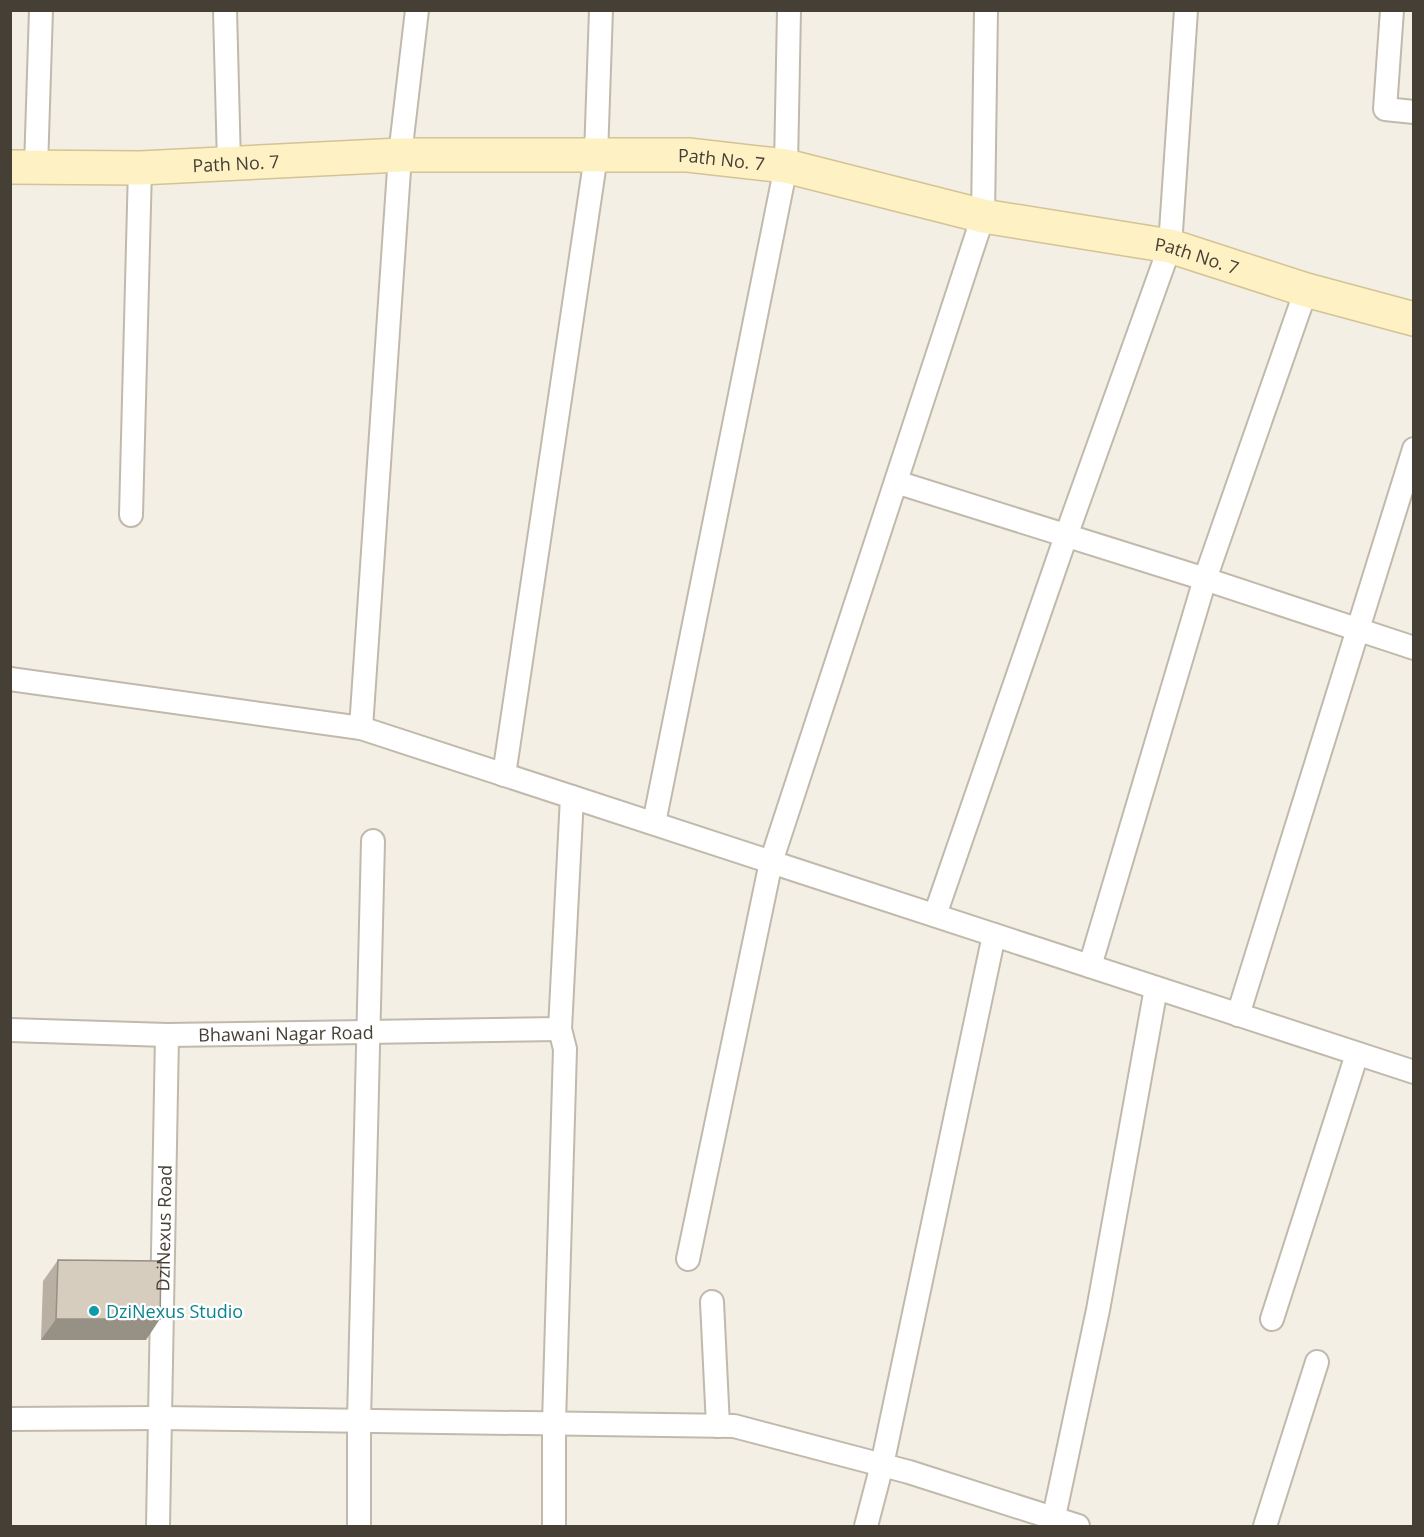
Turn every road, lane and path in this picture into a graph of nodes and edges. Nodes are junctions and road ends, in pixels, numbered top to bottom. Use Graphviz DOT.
graph roads {
  1 [pos="41,10"];
  2 [pos="225,10"];
  3 [pos="417,10"];
  4 [pos="601,10"];
  5 [pos="789,10"];
  6 [pos="986,10"];
  7 [pos="1186,10"];
  8 [pos="1392,10"];
  9 [pos="1413,112"];
  10 [pos="400,155"];
  11 [pos="596,156"];
  12 [pos="229,164"];
  13 [pos="786,166"];
  14 [pos="23,168"];
  15 [pos="140,168"];
  16 [pos="983,216"];
  17 [pos="1170,246"];
  18 [pos="1306,290"];
  19 [pos="1413,319"];
  20 [pos="1413,449"];
  21 [pos="896,482"];
  22 [pos="131,515"];
  23 [pos="1066,536"];
  24 [pos="1205,579"];
  25 [pos="1357,630"];
  26 [pos="1413,648"];
  27 [pos="10,679"];
  28 [pos="361,728"];
  29 [pos="504,775"];
  30 [pos="572,797"];
  31 [pos="654,823"];
  32 [pos="373,841"];
  33 [pos="771,862"];
  34 [pos="934,915"];
  35 [pos="994,935"];
  36 [pos="1090,966"];
  37 [pos="1156,988"];
  38 [pos="1238,1015"];
  39 [pos="560,1029"];
  40 [pos="10,1030"];
  41 [pos="369,1032"];
  42 [pos="167,1035"];
  43 [pos="1357,1054"];
  44 [pos="1413,1072"];
  45 [pos="688,1259"];
  46 [pos="712,1302"];
  47 [pos="1272,1319"];
  48 [pos="1317,1362"];
  49 [pos="159,1418"];
  50 [pos="10,1419"];
  51 [pos="359,1420"];
  52 [pos="554,1423"];
  53 [pos="718,1426"];
  54 [pos="882,1465"];
  55 [pos="1053,1523"];
  56 [pos="158,1527"];
  57 [pos="359,1527"];
  58 [pos="554,1527"];
  59 [pos="866,1527"];
  60 [pos="1078,1527"];
  61 [pos="1265,1527"];
  1 -- 14 [label="street"];
  2 -- 12 [label="street"];
  3 -- 10 [label="street"];
  4 -- 11 [label="street"];
  5 -- 13 [label="street"];
  6 -- 16 [label="street"];
  7 -- 17 [label="street"];
  8 -- 9 [label="street"];
  10 -- 11 [label="street, Path No. 7"];
  10 -- 12 [label="street, Path No. 7"];
  10 -- 28 [label="street"];
  11 -- 13 [label="street, Path No. 7"];
  11 -- 29 [label="street"];
  12 -- 15 [label="street, Path No. 7"];
  13 -- 16 [label="street, Path No. 7"];
  13 -- 31 [label="street"];
  14 -- 15 [label="street, Path No. 7"];
  15 -- 22 [label="street"];
  16 -- 17 [label="street, Path No. 7"];
  16 -- 21 [label="street"];
  17 -- 18 [label="street, Path No. 7"];
  17 -- 23 [label="street"];
  18 -- 19 [label="street, Path No. 7"];
  18 -- 24 [label="street"];
  20 -- 25 [label="street"];
  21 -- 23 [label="street"];
  21 -- 33 [label="street"];
  23 -- 24 [label="street"];
  23 -- 34 [label="street"];
  24 -- 25 [label="street"];
  24 -- 36 [label="street"];
  25 -- 26 [label="street"];
  25 -- 38 [label="street"];
  27 -- 28 [label="street"];
  28 -- 29 [label="street"];
  29 -- 30 [label="street"];
  30 -- 31 [label="street"];
  30 -- 39 [label="street"];
  31 -- 33 [label="street"];
  32 -- 41 [label="street"];
  33 -- 34 [label="street"];
  33 -- 45 [label="street"];
  34 -- 35 [label="street"];
  35 -- 36 [label="street"];
  35 -- 54 [label="street"];
  36 -- 37 [label="street"];
  37 -- 38 [label="street"];
  37 -- 55 [label="street"];
  38 -- 43 [label="street"];
  39 -- 41 [label="street, Bhawani Nagar Road"];
  39 -- 52 [label="street"];
  40 -- 42 [label="street, Bhawani Nagar Road"];
  41 -- 42 [label="street, Bhawani Nagar Road"];
  41 -- 51 [label="street"];
  42 -- 49 [label="street, DziNexus Road"];
  43 -- 44 [label="street"];
  43 -- 47 [label="street"];
  46 -- 53 [label="street"];
  48 -- 61 [label="street"];
  49 -- 50 [label="street"];
  49 -- 51 [label="street"];
  49 -- 56 [label="street, DziNexus Road"];
  51 -- 52 [label="street"];
  51 -- 57 [label="street"];
  52 -- 53 [label="street"];
  52 -- 58 [label="street"];
  53 -- 54 [label="street"];
  54 -- 55 [label="street"];
  54 -- 59 [label="street"];
  55 -- 60 [label="street"];
}
